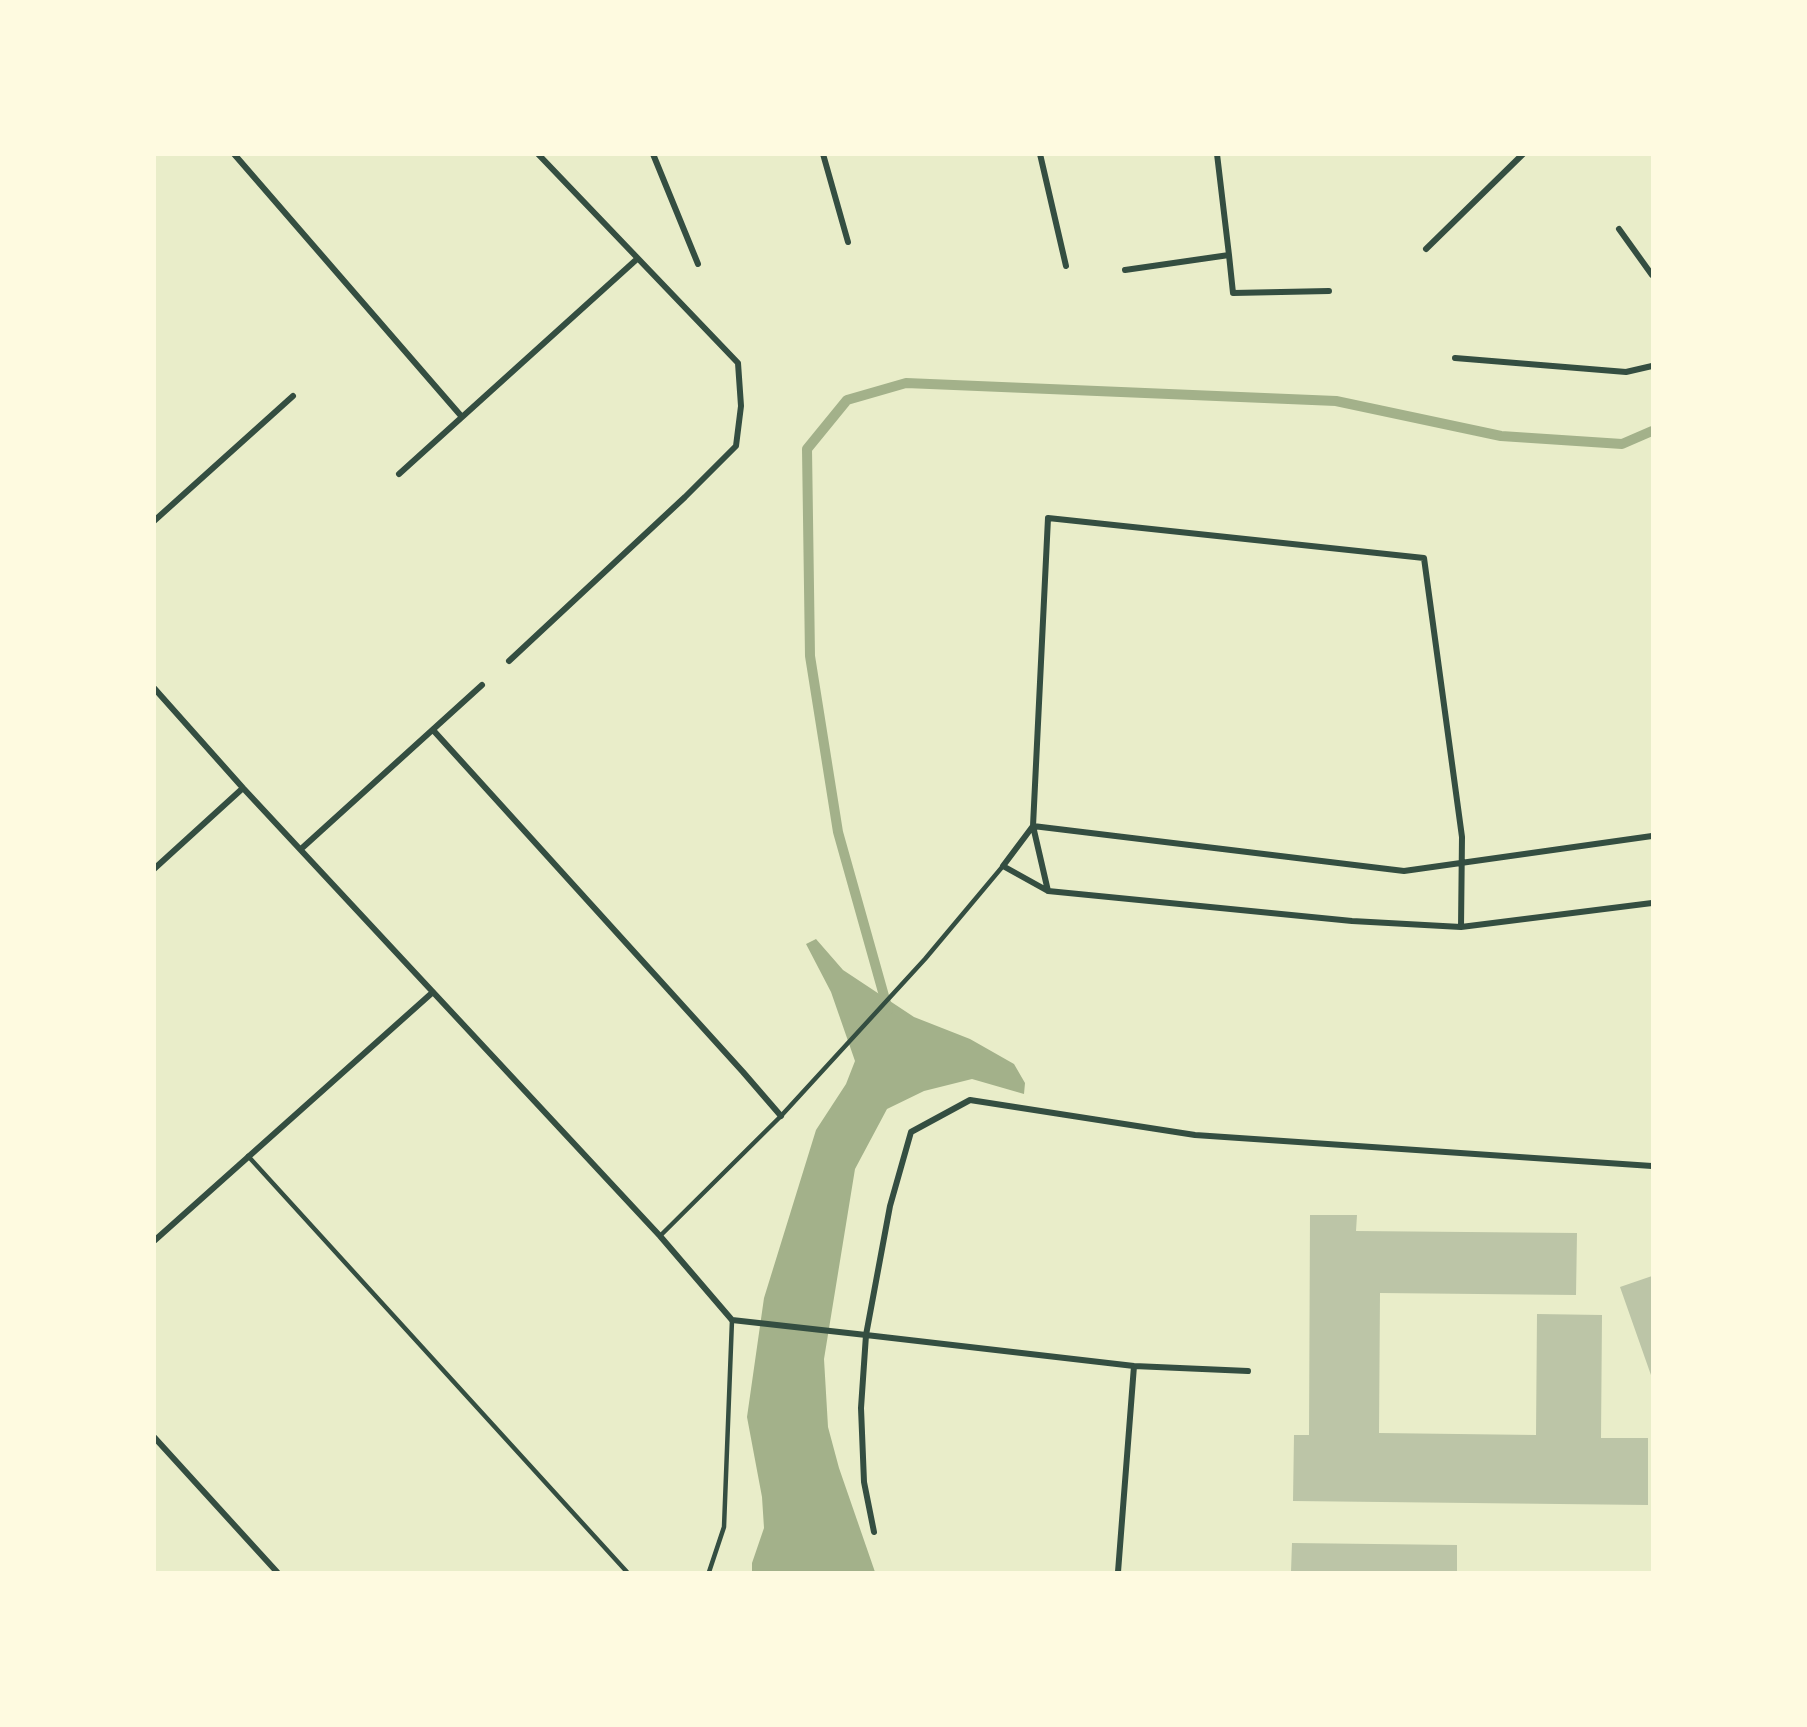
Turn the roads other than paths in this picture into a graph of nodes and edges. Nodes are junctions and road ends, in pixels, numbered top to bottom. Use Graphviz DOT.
graph roads {
  1 [pos="234,154"];
  2 [pos="538,154"];
  3 [pos="653,154"];
  4 [pos="823,154"];
  5 [pos="1040,154"];
  6 [pos="1217,154"];
  7 [pos="1523,154"];
  8 [pos="1620,229"];
  9 [pos="848,242"];
  10 [pos="1426,249"];
  11 [pos="1229,255"];
  12 [pos="637,259"];
  13 [pos="698,264"];
  14 [pos="1066,266"];
  15 [pos="1125,270"];
  16 [pos="1653,275"];
  17 [pos="1329,291"];
  18 [pos="1455,358"];
  19 [pos="1653,366"];
  20 [pos="293,396"];
  21 [pos="462,417"];
  22 [pos="399,474"];
  23 [pos="154,521"];
  24 [pos="509,661"];
  25 [pos="482,685"];
  26 [pos="154,688"];
  27 [pos="433,730"];
  28 [pos="243,788"];
  29 [pos="1033,826"];
  30 [pos="1653,836"];
  31 [pos="301,849"];
  32 [pos="1462,862"];
  33 [pos="1003,866"];
  34 [pos="154,869"];
  35 [pos="1048,891"];
  36 [pos="1653,903"];
  37 [pos="1461,927"];
  38 [pos="433,992"];
  39 [pos="781,1116"];
  40 [pos="248,1156"];
  41 [pos="1653,1166"];
  42 [pos="660,1236"];
  43 [pos="154,1240"];
  44 [pos="732,1320"];
  45 [pos="866,1335"];
  46 [pos="1134,1366"];
  47 [pos="1248,1371"];
  48 [pos="154,1437"];
  49 [pos="874,1532"];
  50 [pos="277,1572"];
  51 [pos="627,1572"];
  52 [pos="709,1572"];
  53 [pos="1118,1572"];
  1 -- 21 [label="street"];
  2 -- 12 [label="street"];
  3 -- 13 [label="street"];
  4 -- 9 [label="street"];
  5 -- 14 [label="street"];
  6 -- 11 [label="street"];
  7 -- 10 [label="street"];
  8 -- 16 [label="street"];
  11 -- 15 [label="street"];
  11 -- 17 [label="street"];
  12 -- 21 [label="street"];
  12 -- 24 [label="street"];
  18 -- 19 [label="street"];
  20 -- 23 [label="street"];
  21 -- 22 [label="street"];
  25 -- 27 [label="street"];
  26 -- 28 [label="street"];
  27 -- 31 [label="street"];
  27 -- 39 [label="street"];
  28 -- 31 [label="street"];
  28 -- 34 [label="street"];
  29 -- 32 [label="street"];
  29 -- 32 [label="street"];
  29 -- 33 [label="street"];
  29 -- 35 [label="street"];
  30 -- 32 [label="street"];
  31 -- 38 [label="street"];
  32 -- 37 [label="street"];
  33 -- 35 [label="street"];
  33 -- 39 [label="lane"];
  35 -- 37 [label="street"];
  36 -- 37 [label="street"];
  38 -- 40 [label="street"];
  38 -- 42 [label="street"];
  39 -- 42 [label="lane"];
  40 -- 43 [label="street"];
  40 -- 51 [label="lane"];
  41 -- 45 [label="street"];
  42 -- 44 [label="street"];
  44 -- 45 [label="street"];
  44 -- 52 [label="lane"];
  45 -- 46 [label="street"];
  45 -- 49 [label="street"];
  46 -- 47 [label="street"];
  46 -- 53 [label="street"];
  48 -- 50 [label="street"];
}
